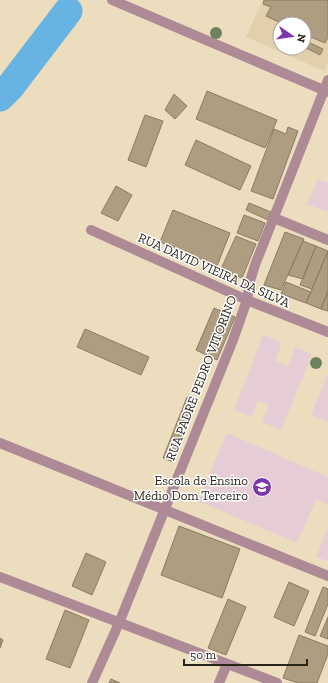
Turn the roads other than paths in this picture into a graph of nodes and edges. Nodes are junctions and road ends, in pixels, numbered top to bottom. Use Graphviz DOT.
graph roads {
  1 [pos="112,0"];
  2 [pos="327,87"];
  3 [pos="274,218"];
  4 [pos="91,230"];
  5 [pos="328,240"];
  6 [pos="247,300"];
  7 [pos="328,332"];
  8 [pos="0,443"];
  9 [pos="164,509"];
  10 [pos="328,576"];
  11 [pos="0,577"];
  12 [pos="119,623"];
  13 [pos="226,664"];
  14 [pos="92,683"];
  15 [pos="219,683"];
  16 [pos="277,683"];
  1 -- 2 [label="street"];
  2 -- 3 [label="street, RUA PADRE PEDRO VITORINO"];
  3 -- 5 [label="street"];
  3 -- 6 [label="street, RUA PADRE PEDRO VITORINO"];
  4 -- 6 [label="street, RUA DAVID VIEIRA DA SILVA"];
  6 -- 7 [label="street, RUA DAVID VIEIRA DA SILVA"];
  6 -- 9 [label="street, RUA PADRE PEDRO VITORINO"];
  8 -- 9 [label="street"];
  9 -- 10 [label="street"];
  9 -- 12 [label="street, RUA PADRE PEDRO VITORINO"];
  11 -- 12 [label="street"];
  12 -- 13 [label="street"];
  12 -- 14 [label="street, RUA PADRE PEDRO VITORINO"];
  13 -- 15 [label="street"];
  13 -- 16 [label="street"];
}
